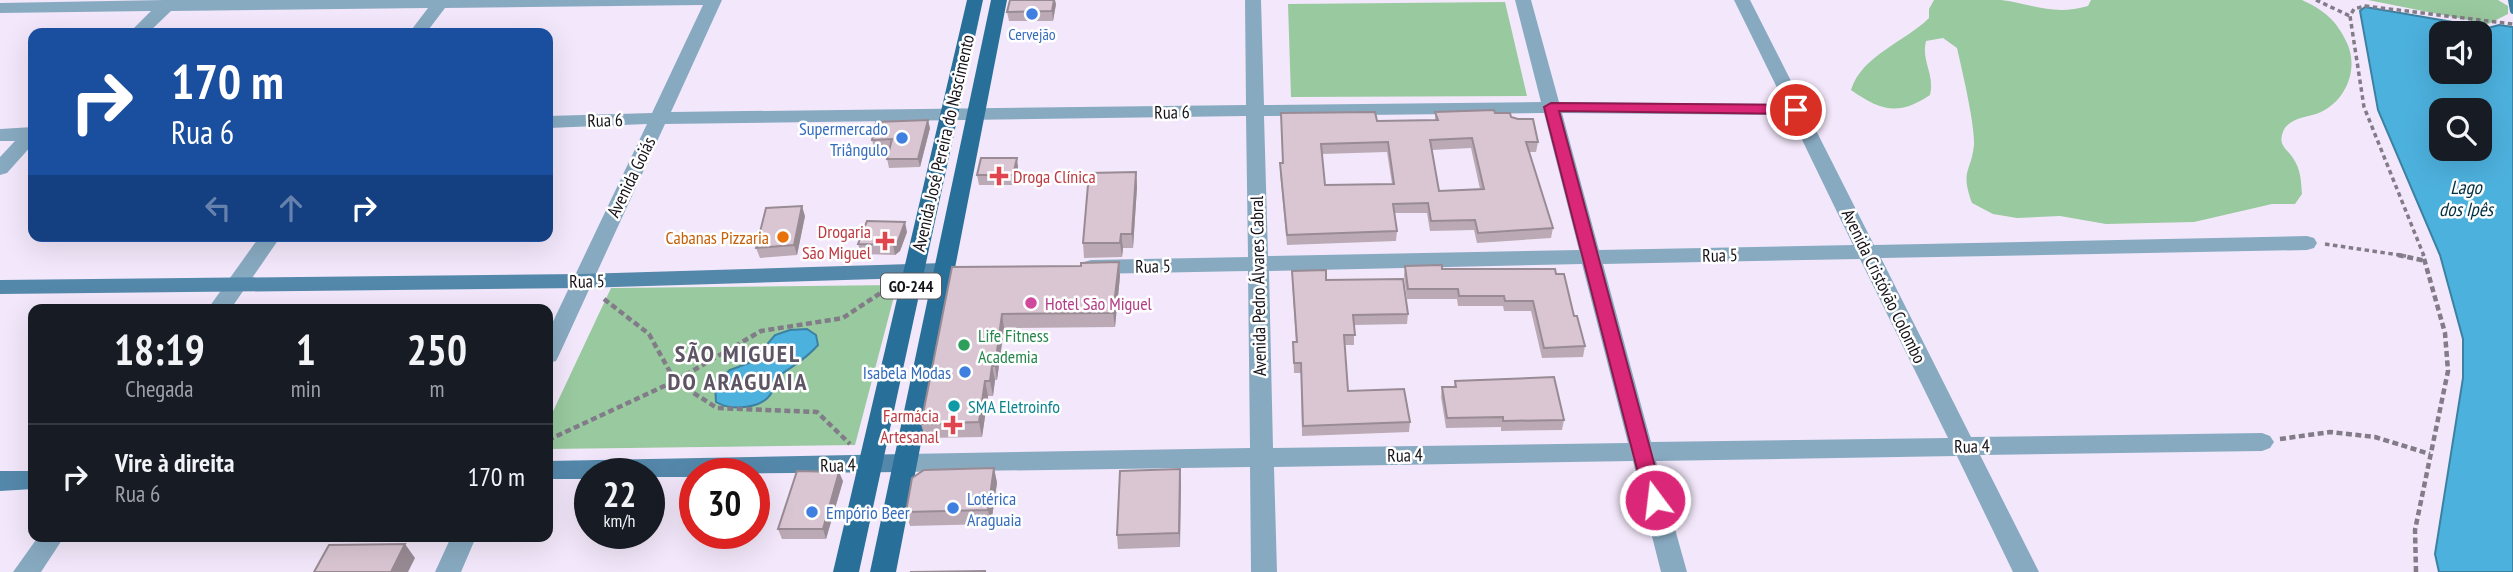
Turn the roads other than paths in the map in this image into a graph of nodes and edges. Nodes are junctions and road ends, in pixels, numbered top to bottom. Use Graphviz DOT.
graph roads {
  1 [pos="703,0"];
  2 [pos="714,0"];
  3 [pos="975,0"];
  4 [pos="999,0"];
  5 [pos="1254,0"];
  6 [pos="1523,0"];
  7 [pos="1742,0"];
  8 [pos="441,2"];
  9 [pos="170,3"];
  10 [pos="0,8"];
  11 [pos="143,28"];
  12 [pos="422,28"];
  13 [pos="1551,107"];
  14 [pos="1796,110"];
  15 [pos="1255,111"];
  16 [pos="949,114"];
  17 [pos="975,114"];
  18 [pos="659,118"];
  19 [pos="553,122"];
  20 [pos="28,134"];
  21 [pos="0,135"];
  22 [pos="28,139"];
  23 [pos="0,169"];
  24 [pos="267,242"];
  25 [pos="2307,243"];
  26 [pos="1867,252"];
  27 [pos="1591,257"];
  28 [pos="1258,264"];
  29 [pos="1067,267"];
  30 [pos="971,269"];
  31 [pos="915,270"];
  32 [pos="944,270"];
  33 [pos="581,281"];
  34 [pos="236,286"];
  35 [pos="0,287"];
  36 [pos="222,304"];
  37 [pos="553,344"];
  38 [pos="2262,442"];
  39 [pos="1964,446"];
  40 [pos="1642,452"];
  41 [pos="1262,458"];
  42 [pos="905,463"];
  43 [pos="871,464"];
  44 [pos="553,470"];
  45 [pos="28,480"];
  46 [pos="0,481"];
  47 [pos="48,542"];
  48 [pos="462,542"];
  49 [pos="26,572"];
  50 [pos="448,572"];
  51 [pos="846,572"];
  52 [pos="883,572"];
  53 [pos="1264,572"];
  54 [pos="1674,572"];
  55 [pos="2026,572"];
  1 -- 8 [label="street"];
  2 -- 18 [label="street, Avenida Goiás"];
  3 -- 16 [label="main road, Avenida José Pereira do Nascimento / GO-244"];
  4 -- 17 [label="main road, Avenida José Pereira do Nascimento / GO-244"];
  5 -- 15 [label="street, Avenida Pedro Álvares Cabral"];
  6 -- 13 [label="street"];
  7 -- 14 [label="street, Avenida Cristóvão Colombo"];
  8 -- 9 [label="street"];
  8 -- 12 [label="street"];
  9 -- 10 [label="street"];
  9 -- 11 [label="street"];
  13 -- 14 [label="street, Rua 6"];
  13 -- 15 [label="street, Rua 6"];
  13 -- 27 [label="street"];
  14 -- 26 [label="street, Avenida Cristóvão Colombo"];
  15 -- 17 [label="street, Rua 6"];
  15 -- 28 [label="street, Avenida Pedro Álvares Cabral"];
  16 -- 17 [label="street, Rua 6"];
  16 -- 18 [label="street, Rua 6"];
  16 -- 31 [label="main road, Avenida José Pereira do Nascimento / GO-244"];
  17 -- 32 [label="main road, Avenida José Pereira do Nascimento / GO-244"];
  18 -- 19 [label="street, Rua 6"];
  18 -- 33 [label="street, Avenida Goiás"];
  20 -- 21 [label="street"];
  22 -- 23 [label="street"];
  24 -- 34 [label="street"];
  25 -- 26 [label="street, Rua 5"];
  26 -- 27 [label="street, Rua 5"];
  26 -- 39 [label="street, Avenida Cristóvão Colombo"];
  27 -- 28 [label="street, Rua 5"];
  27 -- 40 [label="street"];
  28 -- 29 [label="street, Rua 5"];
  28 -- 41 [label="street, Avenida Pedro Álvares Cabral"];
  30 -- 32 [label="street, Rua 5"];
  31 -- 32 [label="street, Rua 5"];
  31 -- 33 [label="street, Rua 5"];
  31 -- 43 [label="main road, Avenida José Pereira do Nascimento / GO-244"];
  32 -- 42 [label="main road, Avenida José Pereira do Nascimento / GO-244"];
  33 -- 34 [label="street, Rua 5"];
  33 -- 37 [label="street, Avenida Goiás"];
  34 -- 35 [label="street, Rua 5"];
  34 -- 36 [label="street"];
  38 -- 39 [label="street, Rua 4"];
  39 -- 40 [label="street, Rua 4"];
  39 -- 55 [label="street, Avenida Cristóvão Colombo"];
  40 -- 41 [label="street, Rua 4"];
  40 -- 54 [label="street"];
  41 -- 42 [label="street, Rua 4"];
  41 -- 53 [label="street, Avenida Pedro Álvares Cabral"];
  42 -- 43 [label="street, Rua 4"];
  42 -- 52 [label="main road, Avenida José Pereira do Nascimento / GO-244"];
  43 -- 44 [label="street, Rua 4"];
  43 -- 51 [label="main road, Avenida José Pereira do Nascimento / GO-244"];
  45 -- 46 [label="street"];
  47 -- 49 [label="street"];
  48 -- 50 [label="street"];
}
